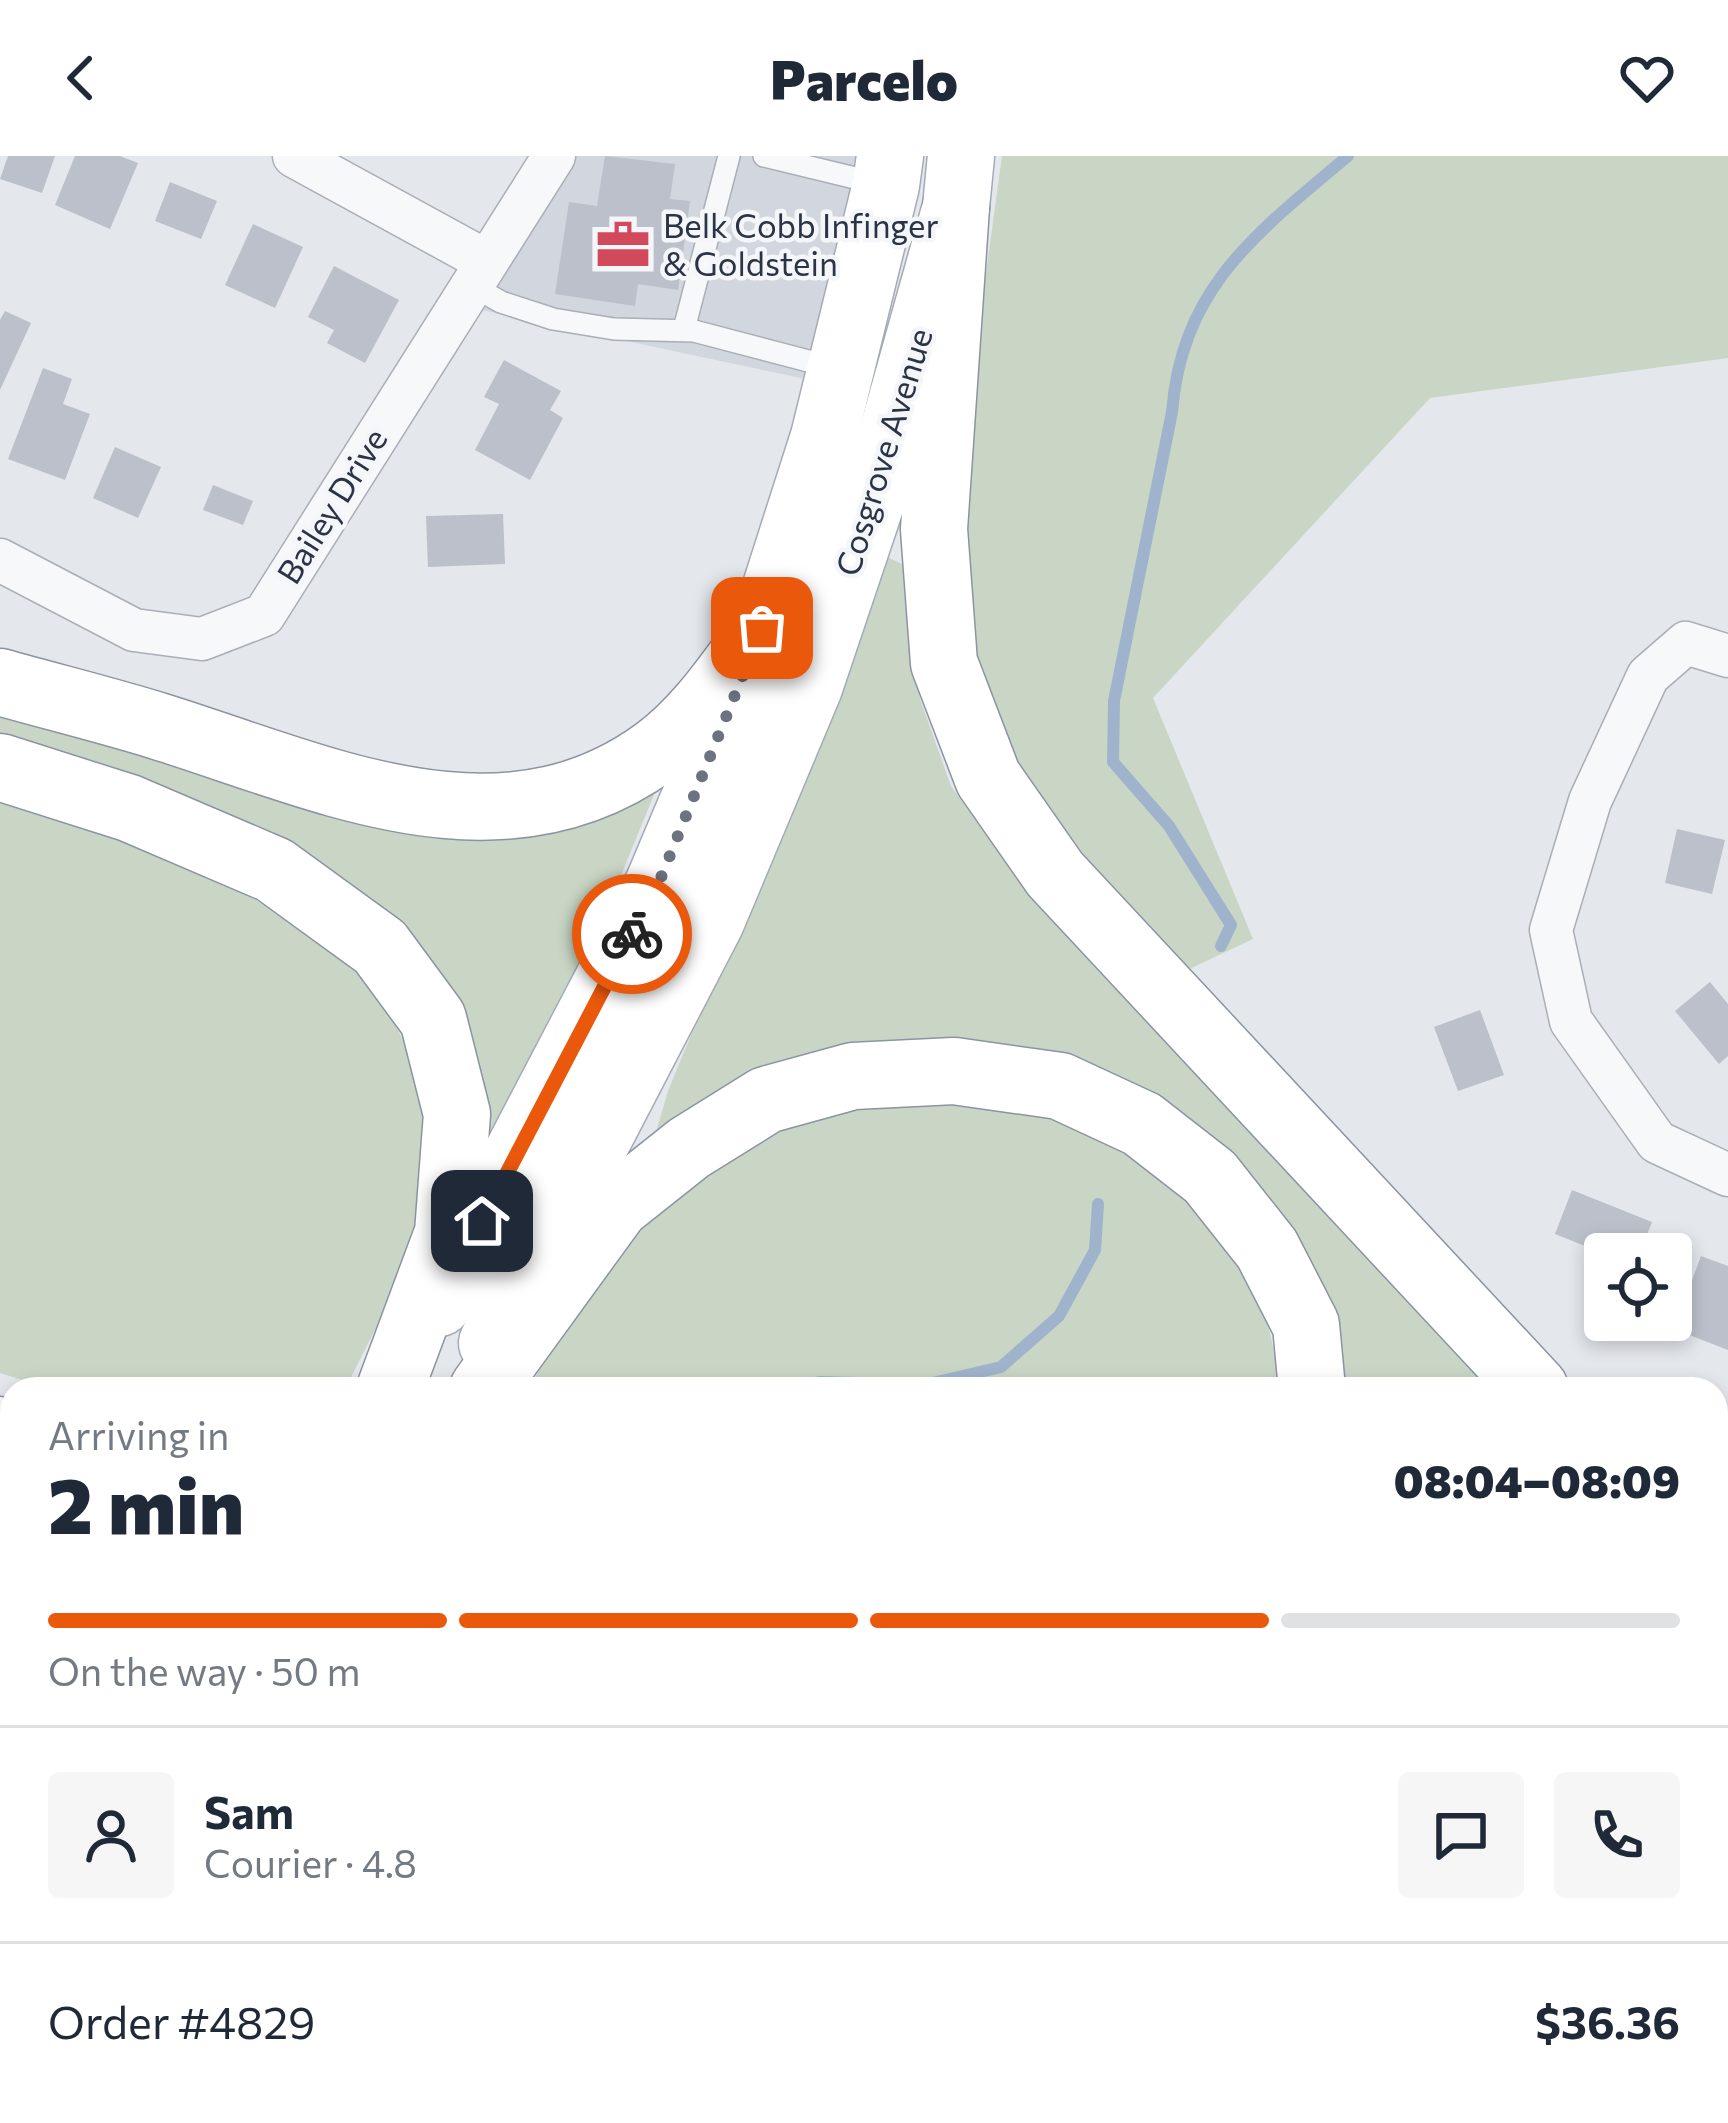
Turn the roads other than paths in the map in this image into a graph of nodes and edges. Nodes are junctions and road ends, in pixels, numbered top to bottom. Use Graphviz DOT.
graph roads {
  1 [pos="294,156"];
  2 [pos="554,156"];
  3 [pos="729,156"];
  4 [pos="764,156"];
  5 [pos="888,171"];
  6 [pos="958,182"];
  7 [pos="478,273"];
  8 [pos="684,329"];
  9 [pos="840,369"];
  10 [pos="0,560"];
  11 [pos="762,628"];
  12 [pos="1728,656"];
  13 [pos="0,682"];
  14 [pos="0,767"];
  15 [pos="1728,1175"];
  16 [pos="396,1377"];
  17 [pos="398,1377"];
  18 [pos="475,1377"];
  19 [pos="492,1377"];
  20 [pos="1311,1377"];
  21 [pos="1523,1377"];
  1 -- 7 [label="street"];
  2 -- 7 [label="street, Bailey Drive"];
  3 -- 8 [label="lane"];
  4 -- 5 [label="lane"];
  5 -- 9 [label="main road, Cosgrove Avenue"];
  6 -- 18 [label="main road, Cosgrove Avenue"];
  6 -- 21 [label="main road"];
  7 -- 8 [label="lane"];
  7 -- 10 [label="street, Bailey Drive"];
  8 -- 9 [label="lane"];
  9 -- 11 [label="main road, Cosgrove Avenue"];
  11 -- 13 [label="main road"];
  11 -- 17 [label="main road, Cosgrove Avenue"];
  12 -- 15 [label="street"];
  14 -- 16 [label="main road"];
  19 -- 20 [label="main road"];
}
